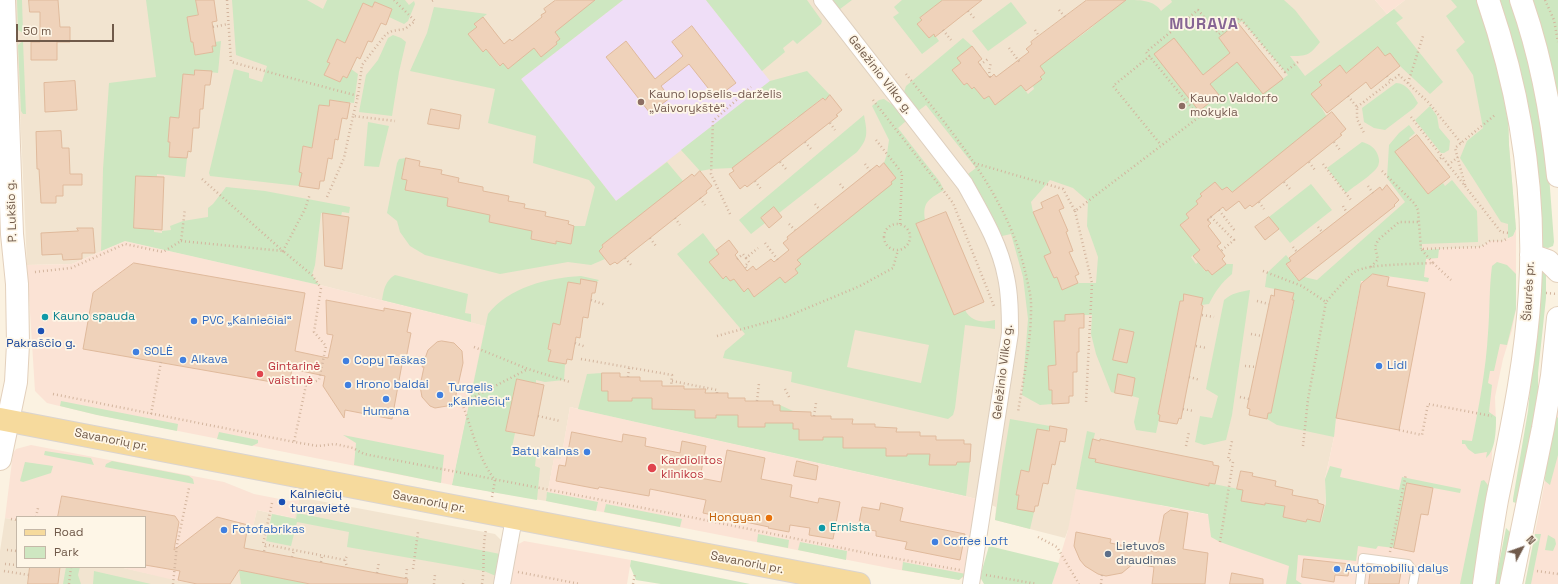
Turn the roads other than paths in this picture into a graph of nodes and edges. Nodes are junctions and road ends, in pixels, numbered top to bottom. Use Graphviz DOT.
graph roads {
  1 [pos="4,0"];
  2 [pos="822,0"];
  3 [pos="1488,0"];
  4 [pos="1521,0"];
  5 [pos="1552,104"];
  6 [pos="1558,176"];
  7 [pos="6,234"];
  8 [pos="1531,255"];
  9 [pos="1558,271"];
  10 [pos="1558,318"];
  11 [pos="1553,405"];
  12 [pos="4,420"];
  13 [pos="0,459"];
  14 [pos="1497,502"];
  15 [pos="514,518"];
  16 [pos="1522,524"];
  17 [pos="503,577"];
  18 [pos="976,579"];
  19 [pos="859,584"];
  20 [pos="1360,584"];
  21 [pos="1413,584"];
  22 [pos="1484,584"];
  23 [pos="1511,584"];
  1 -- 7 [label="main road, P. Lukšio g."];
  2 -- 18 [label="street, Geležinio Vilko g."];
  3 -- 8 [label="main road, Šiaurės pr."];
  4 -- 5 [label="main road"];
  5 -- 6 [label="main road"];
  7 -- 12 [label="main road, P. Lukšio g."];
  8 -- 9 [label="main road"];
  8 -- 14 [label="main road, Šiaurės pr."];
  10 -- 11 [label="main road"];
  11 -- 16 [label="main road"];
  12 -- 13 [label="main road, P. Lukšio g."];
  12 -- 15 [label="main road, Savanorių pr."];
  14 -- 16 [label="main road"];
  14 -- 22 [label="main road, Šiaurės pr."];
  15 -- 17 [label="street"];
  15 -- 19 [label="main road, Savanorių pr."];
  16 -- 23 [label="main road"];
  20 -- 21 [label="lane"];
}
